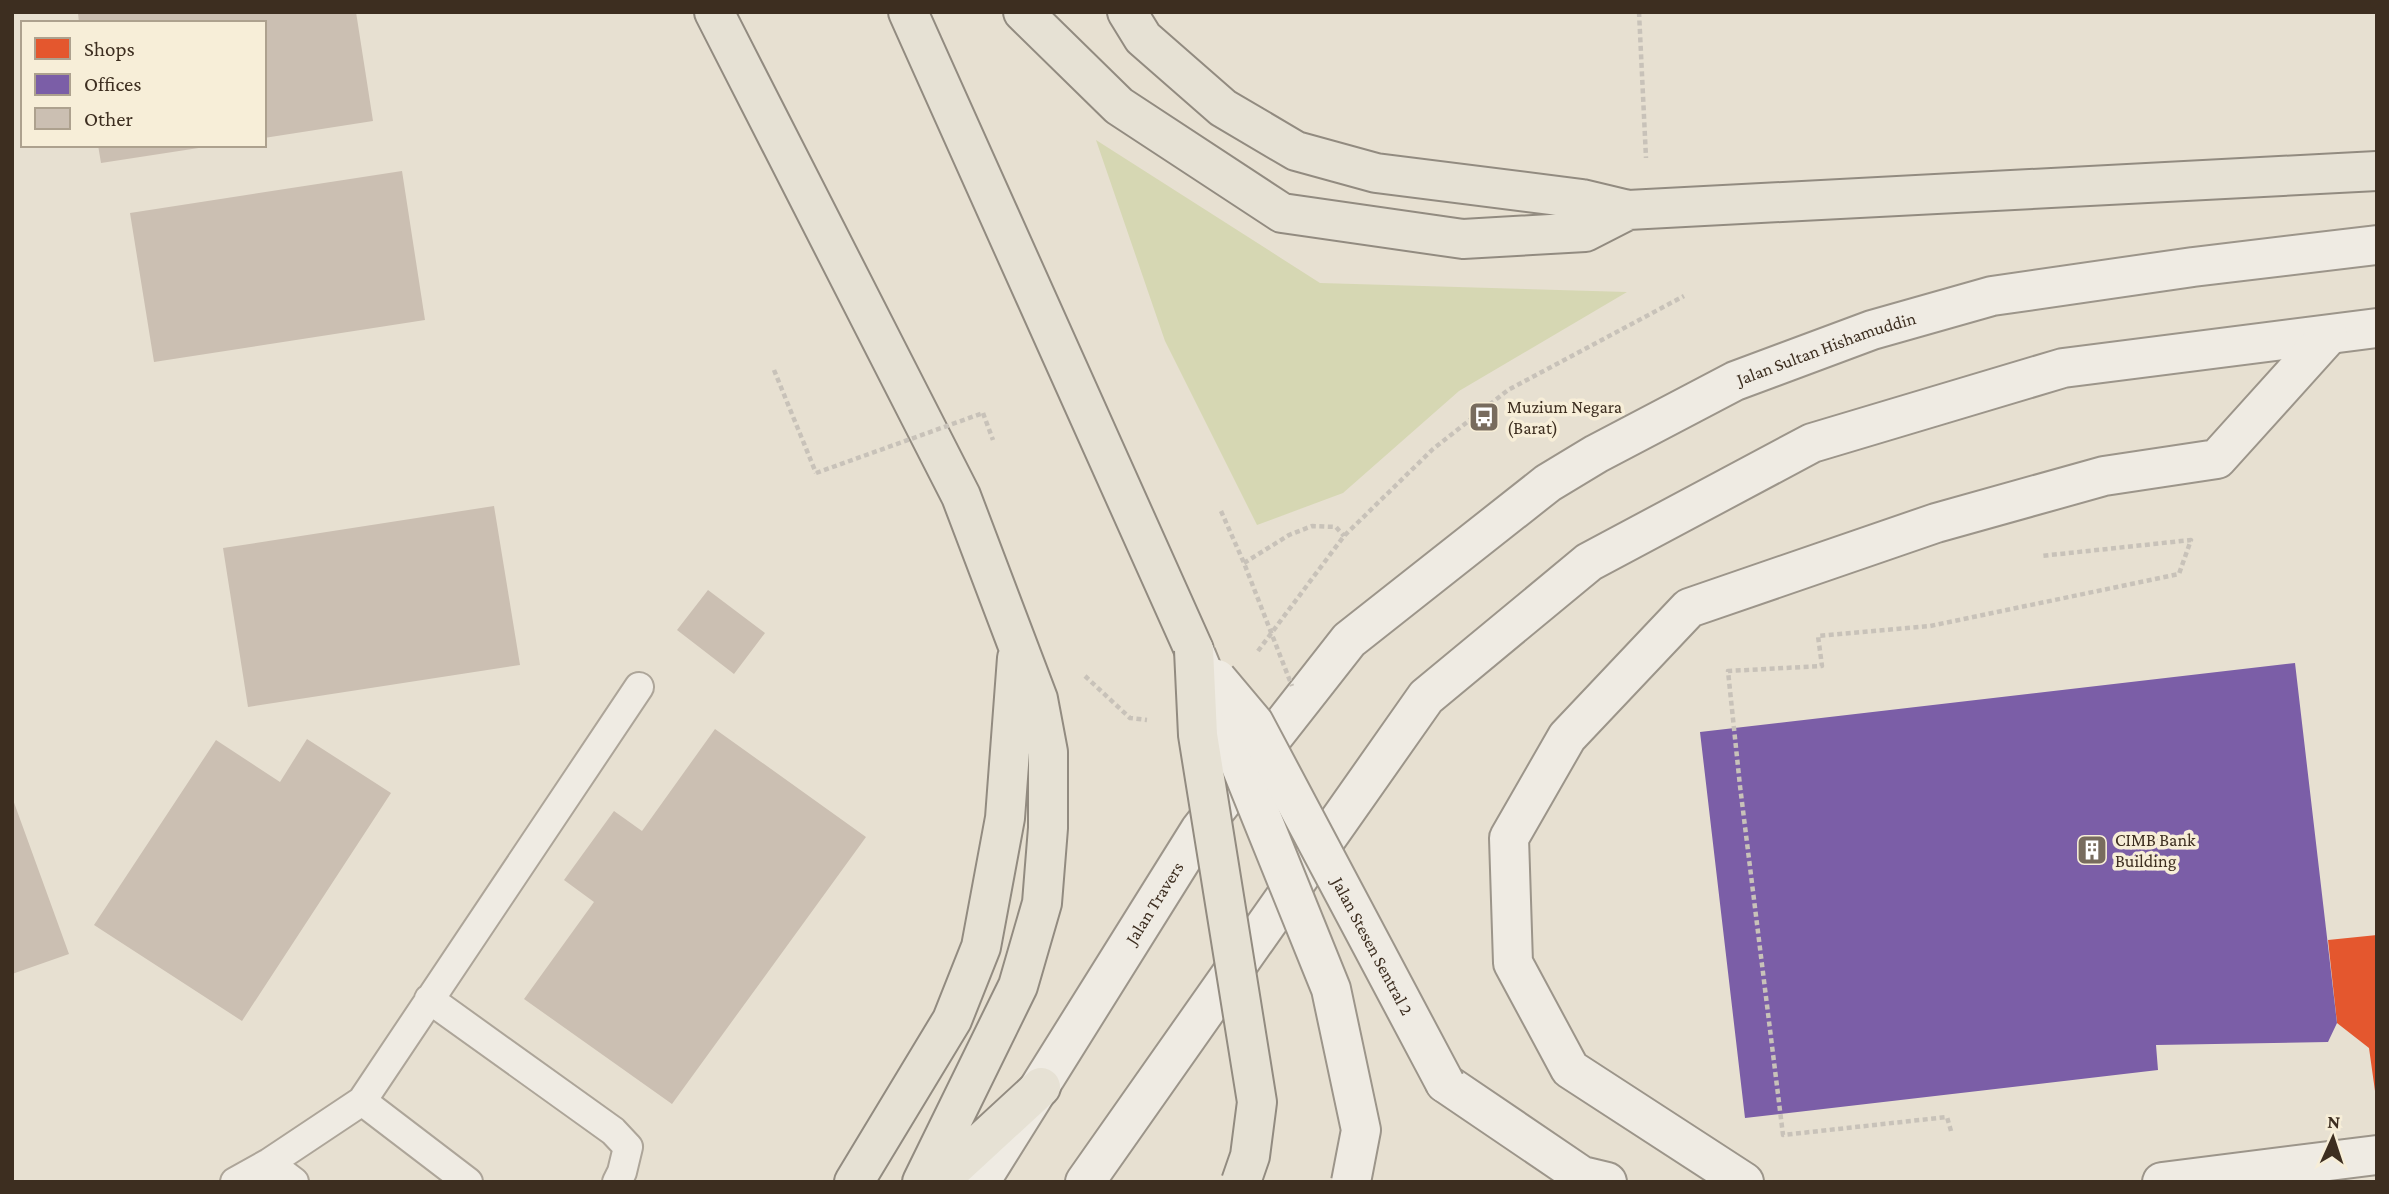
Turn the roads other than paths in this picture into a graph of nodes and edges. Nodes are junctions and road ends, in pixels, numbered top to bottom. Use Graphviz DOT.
graph roads {
  1 [pos="714,12"];
  2 [pos="908,12"];
  3 [pos="1023,12"];
  4 [pos="1127,12"];
  5 [pos="2377,171"];
  6 [pos="1628,210"];
  7 [pos="2377,245"];
  8 [pos="2377,328"];
  9 [pos="2328,336"];
  10 [pos="1349,640"];
  11 [pos="1018,645"];
  12 [pos="1194,650"];
  13 [pos="639,687"];
  14 [pos="429,999"];
  15 [pos="1041,1087"];
  16 [pos="362,1101"];
  17 [pos="2377,1155"];
  18 [pos="269,1163"];
  19 [pos="235,1182"];
  20 [pos="294,1182"];
  21 [pos="468,1182"];
  22 [pos="617,1182"];
  23 [pos="854,1182"];
  24 [pos="922,1182"];
  25 [pos="938,1182"];
  26 [pos="980,1182"];
  27 [pos="1085,1182"];
  28 [pos="1241,1182"];
  29 [pos="1351,1182"];
  30 [pos="1607,1182"];
  31 [pos="1744,1182"];
  32 [pos="2162,1182"];
  1 -- 11 [label="main road"];
  2 -- 12 [label="main road"];
  3 -- 6 [label="main road"];
  4 -- 6 [label="main road"];
  5 -- 6 [label="main road"];
  7 -- 10 [label="main road, Jalan Sultan Hishamuddin"];
  8 -- 9 [label="main road"];
  9 -- 27 [label="main road"];
  9 -- 31 [label="main road"];
  10 -- 15 [label="main road, Jalan Travers"];
  11 -- 23 [label="main road"];
  11 -- 24 [label="main road"];
  12 -- 28 [label="main road, bridge"];
  12 -- 29 [label="main road, bridge"];
  12 -- 30 [label="main road, Jalan Stesen Sentral 2, bridge"];
  13 -- 14 [label="lane"];
  14 -- 16 [label="lane"];
  14 -- 22 [label="lane"];
  15 -- 25 [label="main road"];
  15 -- 26 [label="main road, Jalan Travers"];
  16 -- 18 [label="lane"];
  16 -- 21 [label="lane"];
  17 -- 32 [label="main road"];
  18 -- 19 [label="lane"];
  18 -- 20 [label="lane"];
}
